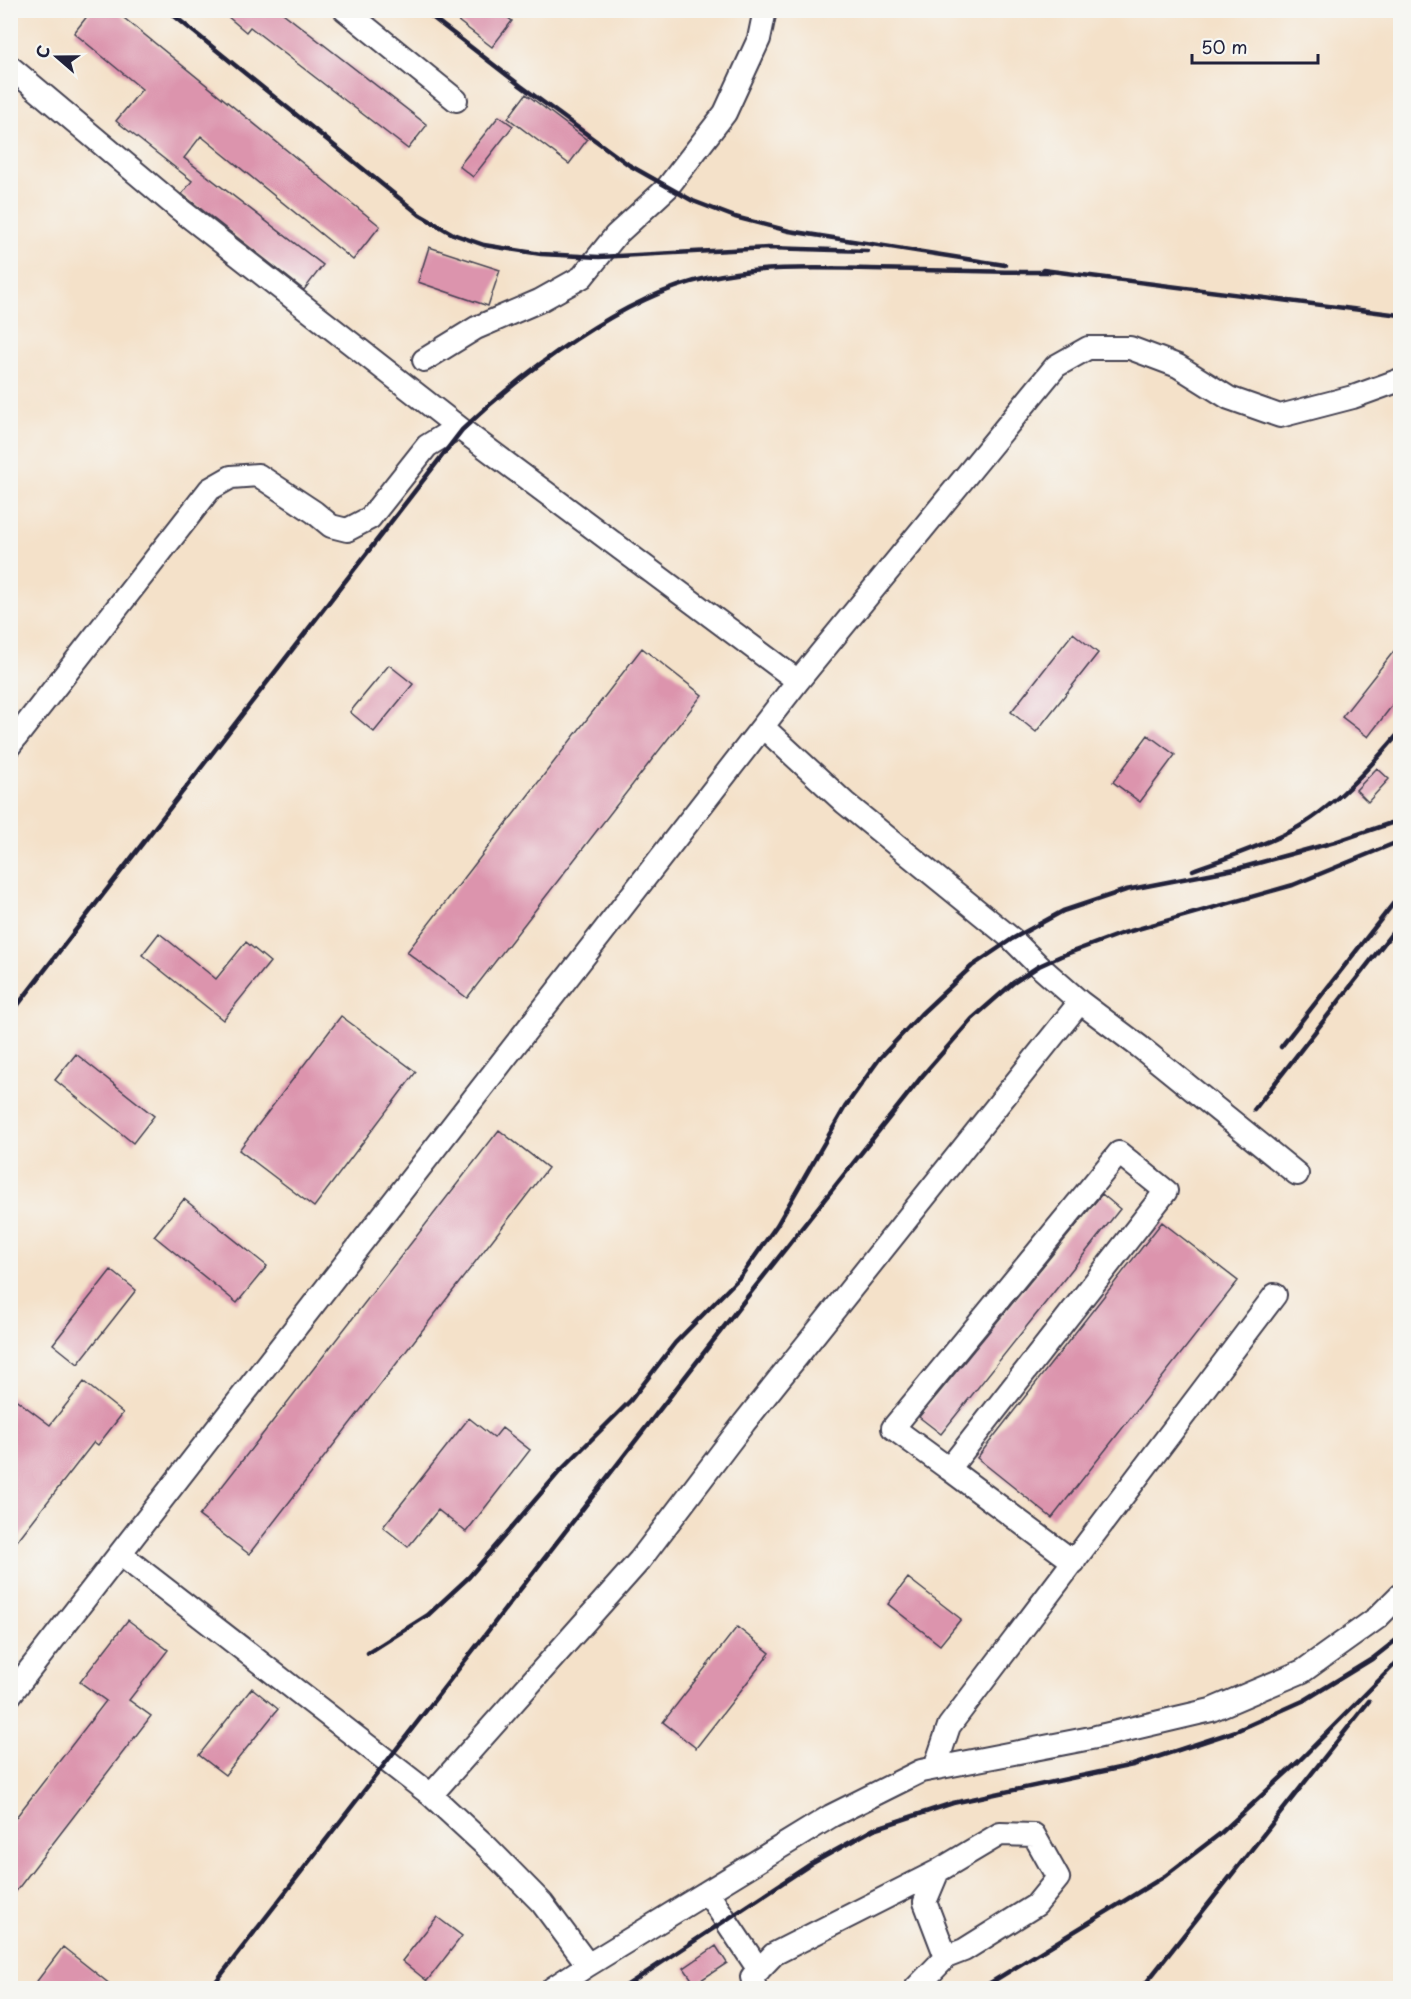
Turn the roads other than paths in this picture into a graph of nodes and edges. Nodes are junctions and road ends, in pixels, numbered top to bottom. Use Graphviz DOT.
graph roads {
  1 [pos="345,10"];
  2 [pos="765,10"];
  3 [pos="10,67"];
  4 [pos="456,100"];
  5 [pos="424,360"];
  6 [pos="1401,380"];
  7 [pos="458,427"];
  8 [pos="798,681"];
  9 [pos="763,727"];
  10 [pos="10,745"];
  11 [pos="1080,1002"];
  12 [pos="1297,1174"];
  13 [pos="1275,1295"];
  14 [pos="949,1469"];
  15 [pos="120,1554"];
  16 [pos="1074,1562"];
  17 [pos="1401,1595"];
  18 [pos="10,1695"];
  19 [pos="936,1768"];
  20 [pos="431,1795"];
  21 [pos="938,1871"];
  22 [pos="707,1892"];
  23 [pos="881,1900"];
  24 [pos="929,1913"];
  25 [pos="946,1957"];
  26 [pos="588,1965"];
  27 [pos="757,1979"];
  28 [pos="553,1989"];
  29 [pos="916,1989"];
  1 -- 4 [label="street"];
  2 -- 5 [label="street"];
  3 -- 7 [label="street"];
  6 -- 8 [label="street"];
  7 -- 8 [label="street"];
  7 -- 10 [label="street"];
  8 -- 9 [label="street"];
  9 -- 11 [label="street"];
  9 -- 15 [label="street"];
  11 -- 12 [label="street"];
  11 -- 20 [label="street"];
  13 -- 16 [label="street"];
  14 -- 14 [label="street"];
  14 -- 16 [label="street"];
  15 -- 18 [label="street"];
  15 -- 20 [label="street"];
  16 -- 19 [label="street"];
  17 -- 19 [label="street"];
  19 -- 22 [label="street"];
  20 -- 26 [label="street"];
  21 -- 23 [label="street"];
  21 -- 24 [label="street"];
  21 -- 25 [label="street"];
  22 -- 26 [label="street"];
  22 -- 27 [label="street"];
  23 -- 24 [label="street"];
  23 -- 27 [label="street"];
  24 -- 25 [label="street"];
  25 -- 29 [label="street"];
  26 -- 28 [label="street"];
}
